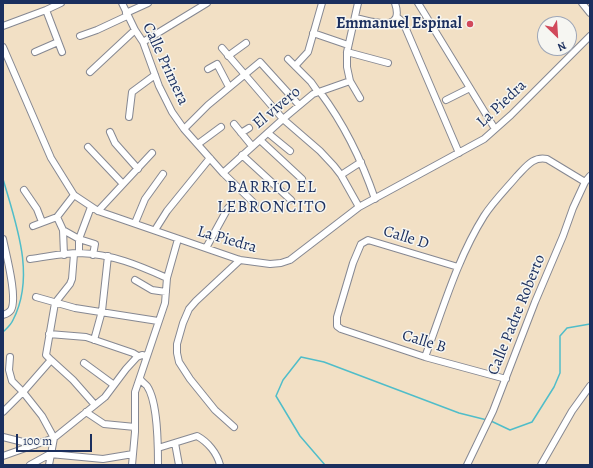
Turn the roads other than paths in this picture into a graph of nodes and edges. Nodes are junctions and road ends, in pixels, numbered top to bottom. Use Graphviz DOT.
graph roads {
  1 [pos="61,3"];
  2 [pos="122,3"];
  3 [pos="148,3"];
  4 [pos="208,3"];
  5 [pos="322,3"];
  6 [pos="358,3"];
  7 [pos="418,3"];
  8 [pos="583,3"];
  9 [pos="397,4"];
  10 [pos="46,10"];
  11 [pos="590,13"];
  12 [pos="127,14"];
  13 [pos="397,17"];
  14 [pos="355,18"];
  15 [pos="3,26"];
  16 [pos="135,30"];
  17 [pos="313,33"];
  18 [pos="80,36"];
  19 [pos="590,36"];
  20 [pos="58,42"];
  21 [pos="143,42"];
  22 [pos="246,43"];
  23 [pos="348,45"];
  24 [pos="222,48"];
  25 [pos="4,51"];
  26 [pos="35,52"];
  27 [pos="62,52"];
  28 [pos="347,52"];
  29 [pos="228,56"];
  30 [pos="288,59"];
  31 [pos="388,63"];
  32 [pos="295,66"];
  33 [pos="208,69"];
  34 [pos="90,72"];
  35 [pos="155,75"];
  36 [pos="244,75"];
  37 [pos="350,81"];
  38 [pos="229,87"];
  39 [pos="470,88"];
  40 [pos="319,92"];
  41 [pos="360,98"];
  42 [pos="446,100"];
  43 [pos="299,105"];
  44 [pos="129,117"];
  45 [pos="283,119"];
  46 [pos="234,124"];
  47 [pos="221,127"];
  48 [pos="249,128"];
  49 [pos="184,129"];
  50 [pos="495,129"];
  51 [pos="110,132"];
  52 [pos="241,133"];
  53 [pos="268,133"];
  54 [pos="260,140"];
  55 [pos="198,144"];
  56 [pos="88,146"];
  57 [pos="252,146"];
  58 [pos="290,151"];
  59 [pos="152,154"];
  60 [pos="459,154"];
  61 [pos="242,155"];
  62 [pos="210,158"];
  63 [pos="361,162"];
  64 [pos="138,169"];
  65 [pos="223,173"];
  66 [pos="163,174"];
  67 [pos="341,175"];
  68 [pos="590,176"];
  69 [pos="302,179"];
  70 [pos="585,182"];
  71 [pos="123,184"];
  72 [pos="24,190"];
  73 [pos="74,195"];
  74 [pos="375,199"];
  75 [pos="291,200"];
  76 [pos="255,204"];
  77 [pos="91,207"];
  78 [pos="359,207"];
  79 [pos="228,208"];
  80 [pos="98,211"];
  81 [pos="57,217"];
  82 [pos="42,222"];
  83 [pos="135,223"];
  84 [pos="33,226"];
  85 [pos="63,230"];
  86 [pos="155,230"];
  87 [pos="3,239"];
  88 [pos="79,239"];
  89 [pos="178,239"];
  90 [pos="206,248"];
  91 [pos="76,254"];
  92 [pos="64,255"];
  93 [pos="93,255"];
  94 [pos="108,256"];
  95 [pos="30,259"];
  96 [pos="240,260"];
  97 [pos="458,267"];
  98 [pos="167,278"];
  99 [pos="135,280"];
  100 [pos="166,292"];
  101 [pos="36,297"];
  102 [pos="55,303"];
  103 [pos="102,311"];
  104 [pos="3,315"];
  105 [pos="158,321"];
  106 [pos="337,326"];
  107 [pos="49,334"];
  108 [pos="94,340"];
  109 [pos="138,356"];
  110 [pos="146,356"];
  111 [pos="425,356"];
  112 [pos="10,357"];
  113 [pos="51,360"];
  114 [pos="84,363"];
  115 [pos="140,379"];
  116 [pos="506,379"];
  117 [pos="114,385"];
  118 [pos="590,386"];
  119 [pos="23,392"];
  120 [pos="95,405"];
  121 [pos="3,412"];
  122 [pos="86,412"];
  123 [pos="135,427"];
  124 [pos="234,427"];
  125 [pos="3,437"];
  126 [pos="54,438"];
  127 [pos="175,443"];
  128 [pos="35,445"];
  129 [pos="158,448"];
  130 [pos="50,454"];
  131 [pos="133,454"];
  132 [pos="3,456"];
  133 [pos="30,465"];
  134 [pos="49,465"];
  135 [pos="132,465"];
  136 [pos="158,465"];
  137 [pos="179,465"];
  138 [pos="220,465"];
  139 [pos="467,465"];
  140 [pos="541,465"];
  1 -- 10 [label="street"];
  2 -- 12 [label="street, Calle Primera"];
  3 -- 12 [label="street"];
  4 -- 21 [label="street"];
  5 -- 17 [label="street"];
  6 -- 14 [label="street"];
  7 -- 39 [label="street"];
  8 -- 11 [label="street"];
  9 -- 13 [label="street"];
  10 -- 15 [label="street"];
  10 -- 20 [label="street"];
  12 -- 16 [label="street, Calle Primera"];
  12 -- 18 [label="street"];
  13 -- 14 [label="street"];
  13 -- 60 [label="street"];
  14 -- 23 [label="street"];
  16 -- 21 [label="street, Calle Primera"];
  16 -- 34 [label="street"];
  17 -- 23 [label="street"];
  17 -- 32 [label="street"];
  19 -- 50 [label="street, La Piedra"];
  20 -- 26 [label="street"];
  20 -- 27 [label="street"];
  21 -- 35 [label="street, Calle Primera"];
  22 -- 29 [label="street"];
  23 -- 28 [label="street"];
  24 -- 29 [label="street"];
  25 -- 73 [label="street, La Piedra"];
  28 -- 31 [label="street"];
  28 -- 37 [label="street"];
  29 -- 36 [label="street"];
  30 -- 32 [label="street"];
  32 -- 40 [label="street"];
  33 -- 38 [label="street"];
  35 -- 44 [label="street"];
  35 -- 49 [label="street, Calle Primera"];
  36 -- 38 [label="street"];
  36 -- 43 [label="street"];
  36 -- 45 [label="street"];
  37 -- 40 [label="street, El vivero"];
  37 -- 41 [label="street"];
  38 -- 49 [label="street"];
  39 -- 42 [label="street"];
  39 -- 50 [label="street"];
  40 -- 43 [label="street, El vivero"];
  40 -- 63 [label="street"];
  43 -- 45 [label="street, El vivero"];
  45 -- 53 [label="street, El vivero"];
  45 -- 67 [label="street"];
  46 -- 52 [label="street"];
  47 -- 55 [label="street"];
  48 -- 52 [label="street"];
  49 -- 55 [label="street, Calle Primera"];
  50 -- 60 [label="street, La Piedra"];
  51 -- 64 [label="street"];
  52 -- 57 [label="street"];
  53 -- 54 [label="street, El vivero"];
  53 -- 58 [label="street"];
  54 -- 57 [label="street, El vivero"];
  54 -- 69 [label="street"];
  55 -- 62 [label="street, Calle Primera"];
  56 -- 71 [label="street"];
  57 -- 61 [label="street, El vivero"];
  59 -- 64 [label="street"];
  60 -- 74 [label="street, La Piedra"];
  61 -- 65 [label="street, El vivero"];
  61 -- 75 [label="street"];
  62 -- 65 [label="street, Calle Primera"];
  62 -- 86 [label="street"];
  63 -- 67 [label="street"];
  63 -- 74 [label="street"];
  64 -- 71 [label="street"];
  65 -- 76 [label="street, Calle Primera"];
  66 -- 83 [label="street"];
  67 -- 78 [label="street"];
  68 -- 70 [label="street, Calle Padre Roberto"];
  70 -- 97 [label="street"];
  70 -- 116 [label="street, Calle Padre Roberto"];
  71 -- 80 [label="street"];
  72 -- 82 [label="street"];
  73 -- 77 [label="street, La Piedra"];
  73 -- 81 [label="street"];
  74 -- 78 [label="street, La Piedra"];
  77 -- 80 [label="street, La Piedra"];
  77 -- 88 [label="street"];
  78 -- 96 [label="street, La Piedra"];
  79 -- 90 [label="street"];
  80 -- 83 [label="street, La Piedra"];
  81 -- 82 [label="street"];
  81 -- 85 [label="street"];
  82 -- 84 [label="street"];
  83 -- 86 [label="street, La Piedra"];
  85 -- 88 [label="street"];
  85 -- 92 [label="street"];
  86 -- 89 [label="street, La Piedra"];
  87 -- 104 [label="street"];
  88 -- 91 [label="street"];
  88 -- 93 [label="street"];
  89 -- 90 [label="street, La Piedra"];
  89 -- 98 [label="street"];
  90 -- 96 [label="street, La Piedra"];
  91 -- 92 [label="street"];
  91 -- 93 [label="street"];
  91 -- 102 [label="street"];
  92 -- 95 [label="street"];
  93 -- 94 [label="street"];
  94 -- 98 [label="street"];
  94 -- 103 [label="street"];
  96 -- 124 [label="street"];
  97 -- 106 [label="street, Calle D"];
  97 -- 111 [label="street"];
  98 -- 100 [label="street"];
  99 -- 100 [label="street"];
  100 -- 105 [label="street"];
  101 -- 102 [label="street"];
  102 -- 103 [label="street"];
  102 -- 107 [label="street"];
  103 -- 105 [label="street"];
  103 -- 108 [label="street"];
  105 -- 110 [label="street"];
  106 -- 111 [label="street, Calle B"];
  107 -- 108 [label="street"];
  107 -- 113 [label="street"];
  108 -- 109 [label="street"];
  109 -- 110 [label="street"];
  109 -- 117 [label="street"];
  110 -- 115 [label="street"];
  111 -- 116 [label="street, Calle B"];
  112 -- 119 [label="street"];
  113 -- 119 [label="street"];
  113 -- 120 [label="street"];
  114 -- 117 [label="street"];
  115 -- 123 [label="street"];
  115 -- 129 [label="street"];
  116 -- 139 [label="street, Calle Padre Roberto"];
  117 -- 120 [label="street"];
  118 -- 140 [label="street"];
  119 -- 121 [label="street"];
  119 -- 126 [label="street"];
  120 -- 122 [label="street"];
  122 -- 123 [label="street"];
  122 -- 126 [label="street"];
  123 -- 131 [label="street"];
  125 -- 128 [label="street"];
  126 -- 128 [label="street"];
  126 -- 130 [label="street"];
  127 -- 129 [label="street"];
  127 -- 137 [label="street"];
  127 -- 138 [label="street"];
  128 -- 132 [label="street"];
  129 -- 136 [label="street"];
  130 -- 131 [label="street"];
  130 -- 133 [label="street"];
  130 -- 134 [label="street"];
  131 -- 135 [label="street"];
}
